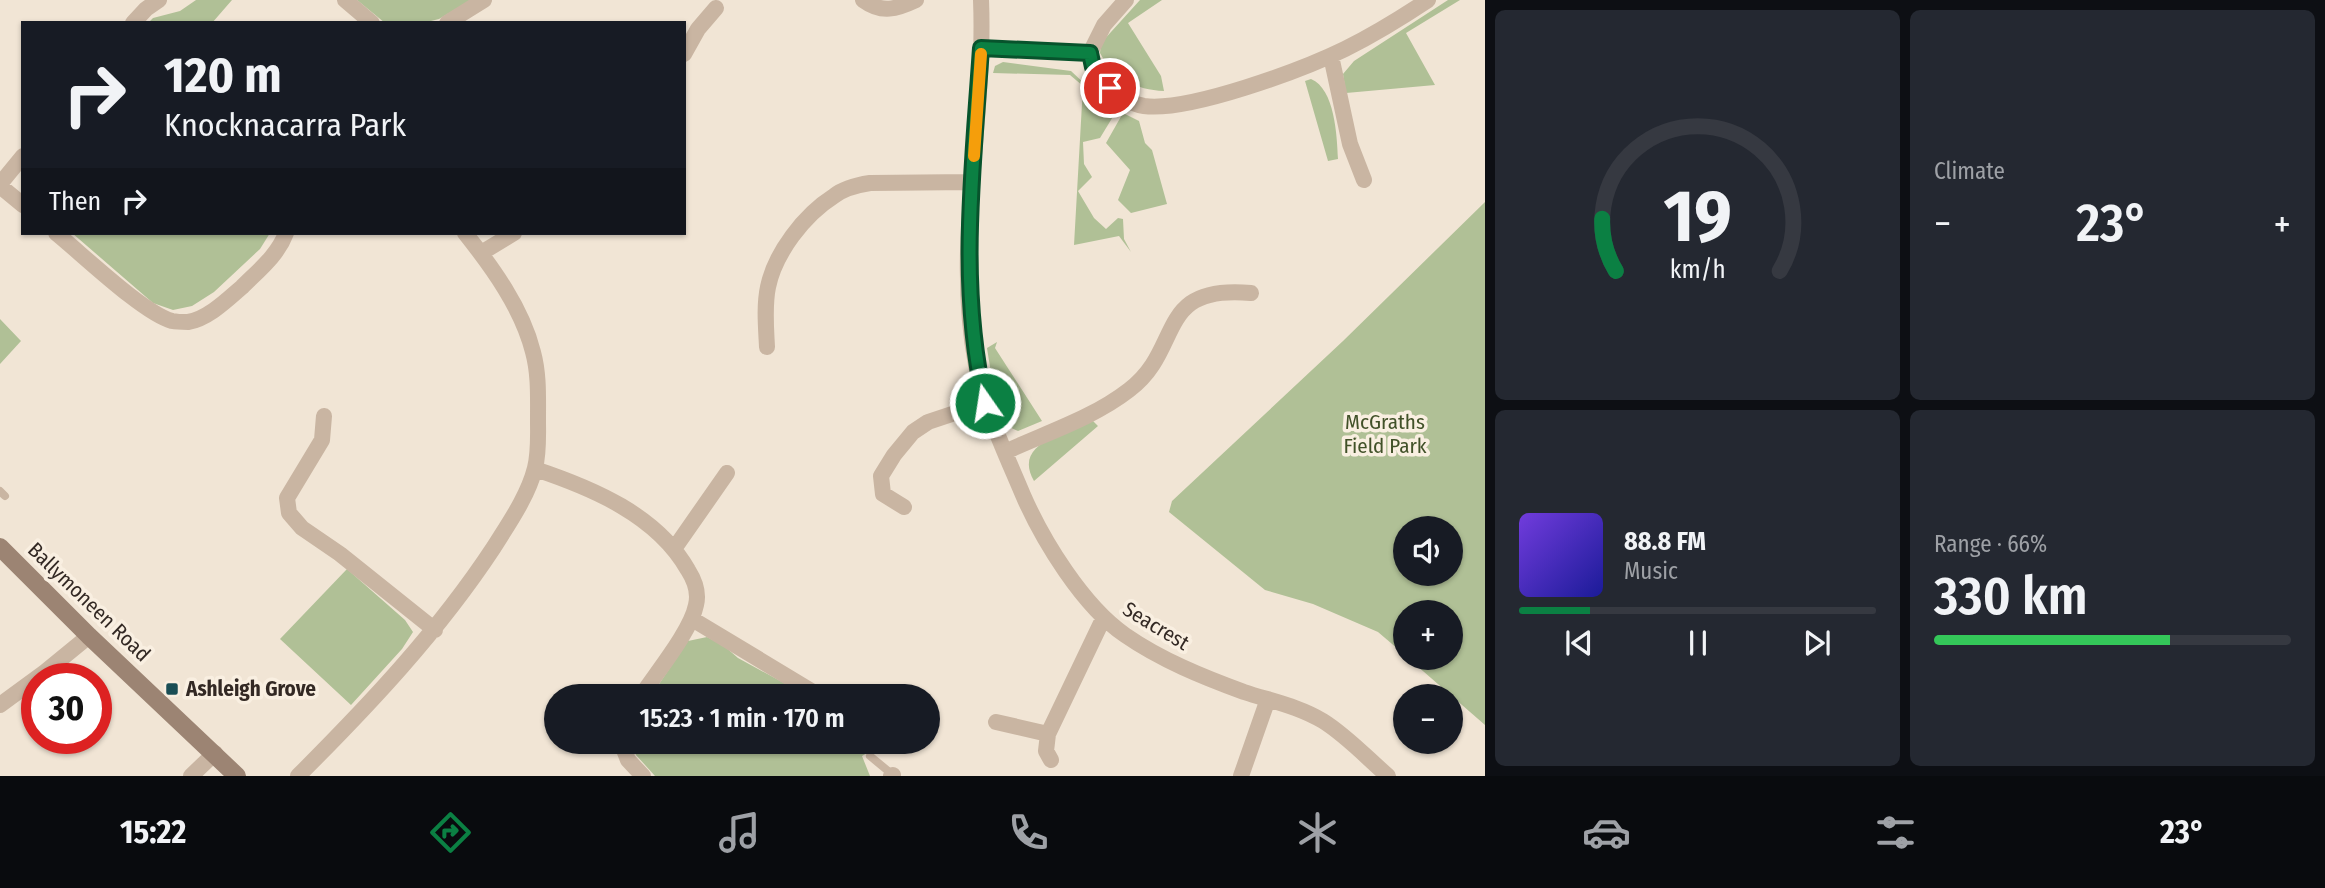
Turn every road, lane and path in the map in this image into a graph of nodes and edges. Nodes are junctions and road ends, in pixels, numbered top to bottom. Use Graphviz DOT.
graph roads {
  1 [pos="159,0"];
  2 [pos="345,0"];
  3 [pos="484,0"];
  4 [pos="863,0"];
  5 [pos="916,0"];
  6 [pos="981,0"];
  7 [pos="1126,0"];
  8 [pos="1428,0"];
  9 [pos="716,8"];
  10 [pos="135,21"];
  11 [pos="370,21"];
  12 [pos="450,21"];
  13 [pos="981,48"];
  14 [pos="686,50"];
  15 [pos="1090,53"];
  16 [pos="1331,56"];
  17 [pos="21,159"];
  18 [pos="1364,180"];
  19 [pos="972,182"];
  20 [pos="0,185"];
  21 [pos="21,203"];
  22 [pos="59,235"];
  23 [pos="285,235"];
  24 [pos="467,235"];
  25 [pos="511,235"];
  26 [pos="481,253"];
  27 [pos="1251,293"];
  28 [pos="767,347"];
  29 [pos="985,403"];
  30 [pos="324,416"];
  31 [pos="1005,452"];
  32 [pos="535,469"];
  33 [pos="727,474"];
  34 [pos="904,507"];
  35 [pos="0,547"];
  36 [pos="674,549"];
  37 [pos="692,619"];
  38 [pos="1103,619"];
  39 [pos="435,630"];
  40 [pos="89,636"];
  41 [pos="649,684"];
  42 [pos="798,684"];
  43 [pos="1268,699"];
  44 [pos="0,705"];
  45 [pos="996,722"];
  46 [pos="1048,734"];
  47 [pos="215,753"];
  48 [pos="626,754"];
  49 [pos="870,756"];
  50 [pos="1051,760"];
  51 [pos="892,775"];
  52 [pos="191,776"];
  53 [pos="237,776"];
  54 [pos="298,776"];
  55 [pos="643,776"];
  56 [pos="1241,776"];
  57 [pos="1388,776"];
  1 -- 10 [label="street"];
  2 -- 11 [label="street"];
  3 -- 12 [label="street"];
  4 -- 5 [label="street"];
  6 -- 13 [label="street"];
  7 -- 15 [label="street"];
  8 -- 16 [label="street"];
  9 -- 14 [label="street"];
  13 -- 15 [label="street"];
  13 -- 19 [label="street"];
  15 -- 16 [label="street"];
  16 -- 18 [label="street"];
  17 -- 20 [label="street"];
  19 -- 28 [label="street"];
  19 -- 29 [label="street"];
  20 -- 21 [label="street"];
  22 -- 23 [label="street"];
  24 -- 26 [label="street"];
  25 -- 26 [label="street"];
  26 -- 32 [label="street"];
  27 -- 31 [label="street"];
  29 -- 31 [label="street"];
  29 -- 34 [label="street"];
  30 -- 39 [label="street"];
  31 -- 38 [label="street"];
  32 -- 36 [label="street"];
  32 -- 39 [label="street"];
  33 -- 36 [label="street"];
  35 -- 40 [label="street, Ballymoneen Road"];
  36 -- 37 [label="street"];
  37 -- 41 [label="street"];
  37 -- 42 [label="street"];
  38 -- 43 [label="street, Seacrest"];
  38 -- 46 [label="street, Seacrest"];
  39 -- 54 [label="street"];
  40 -- 44 [label="street"];
  40 -- 47 [label="street, Ballymoneen Road"];
  43 -- 56 [label="street"];
  43 -- 57 [label="street, Seacrest"];
  45 -- 46 [label="street"];
  46 -- 50 [label="street"];
  47 -- 52 [label="street"];
  47 -- 53 [label="street, Ballymoneen Road"];
  48 -- 55 [label="street"];
  49 -- 51 [label="lane"];
}
